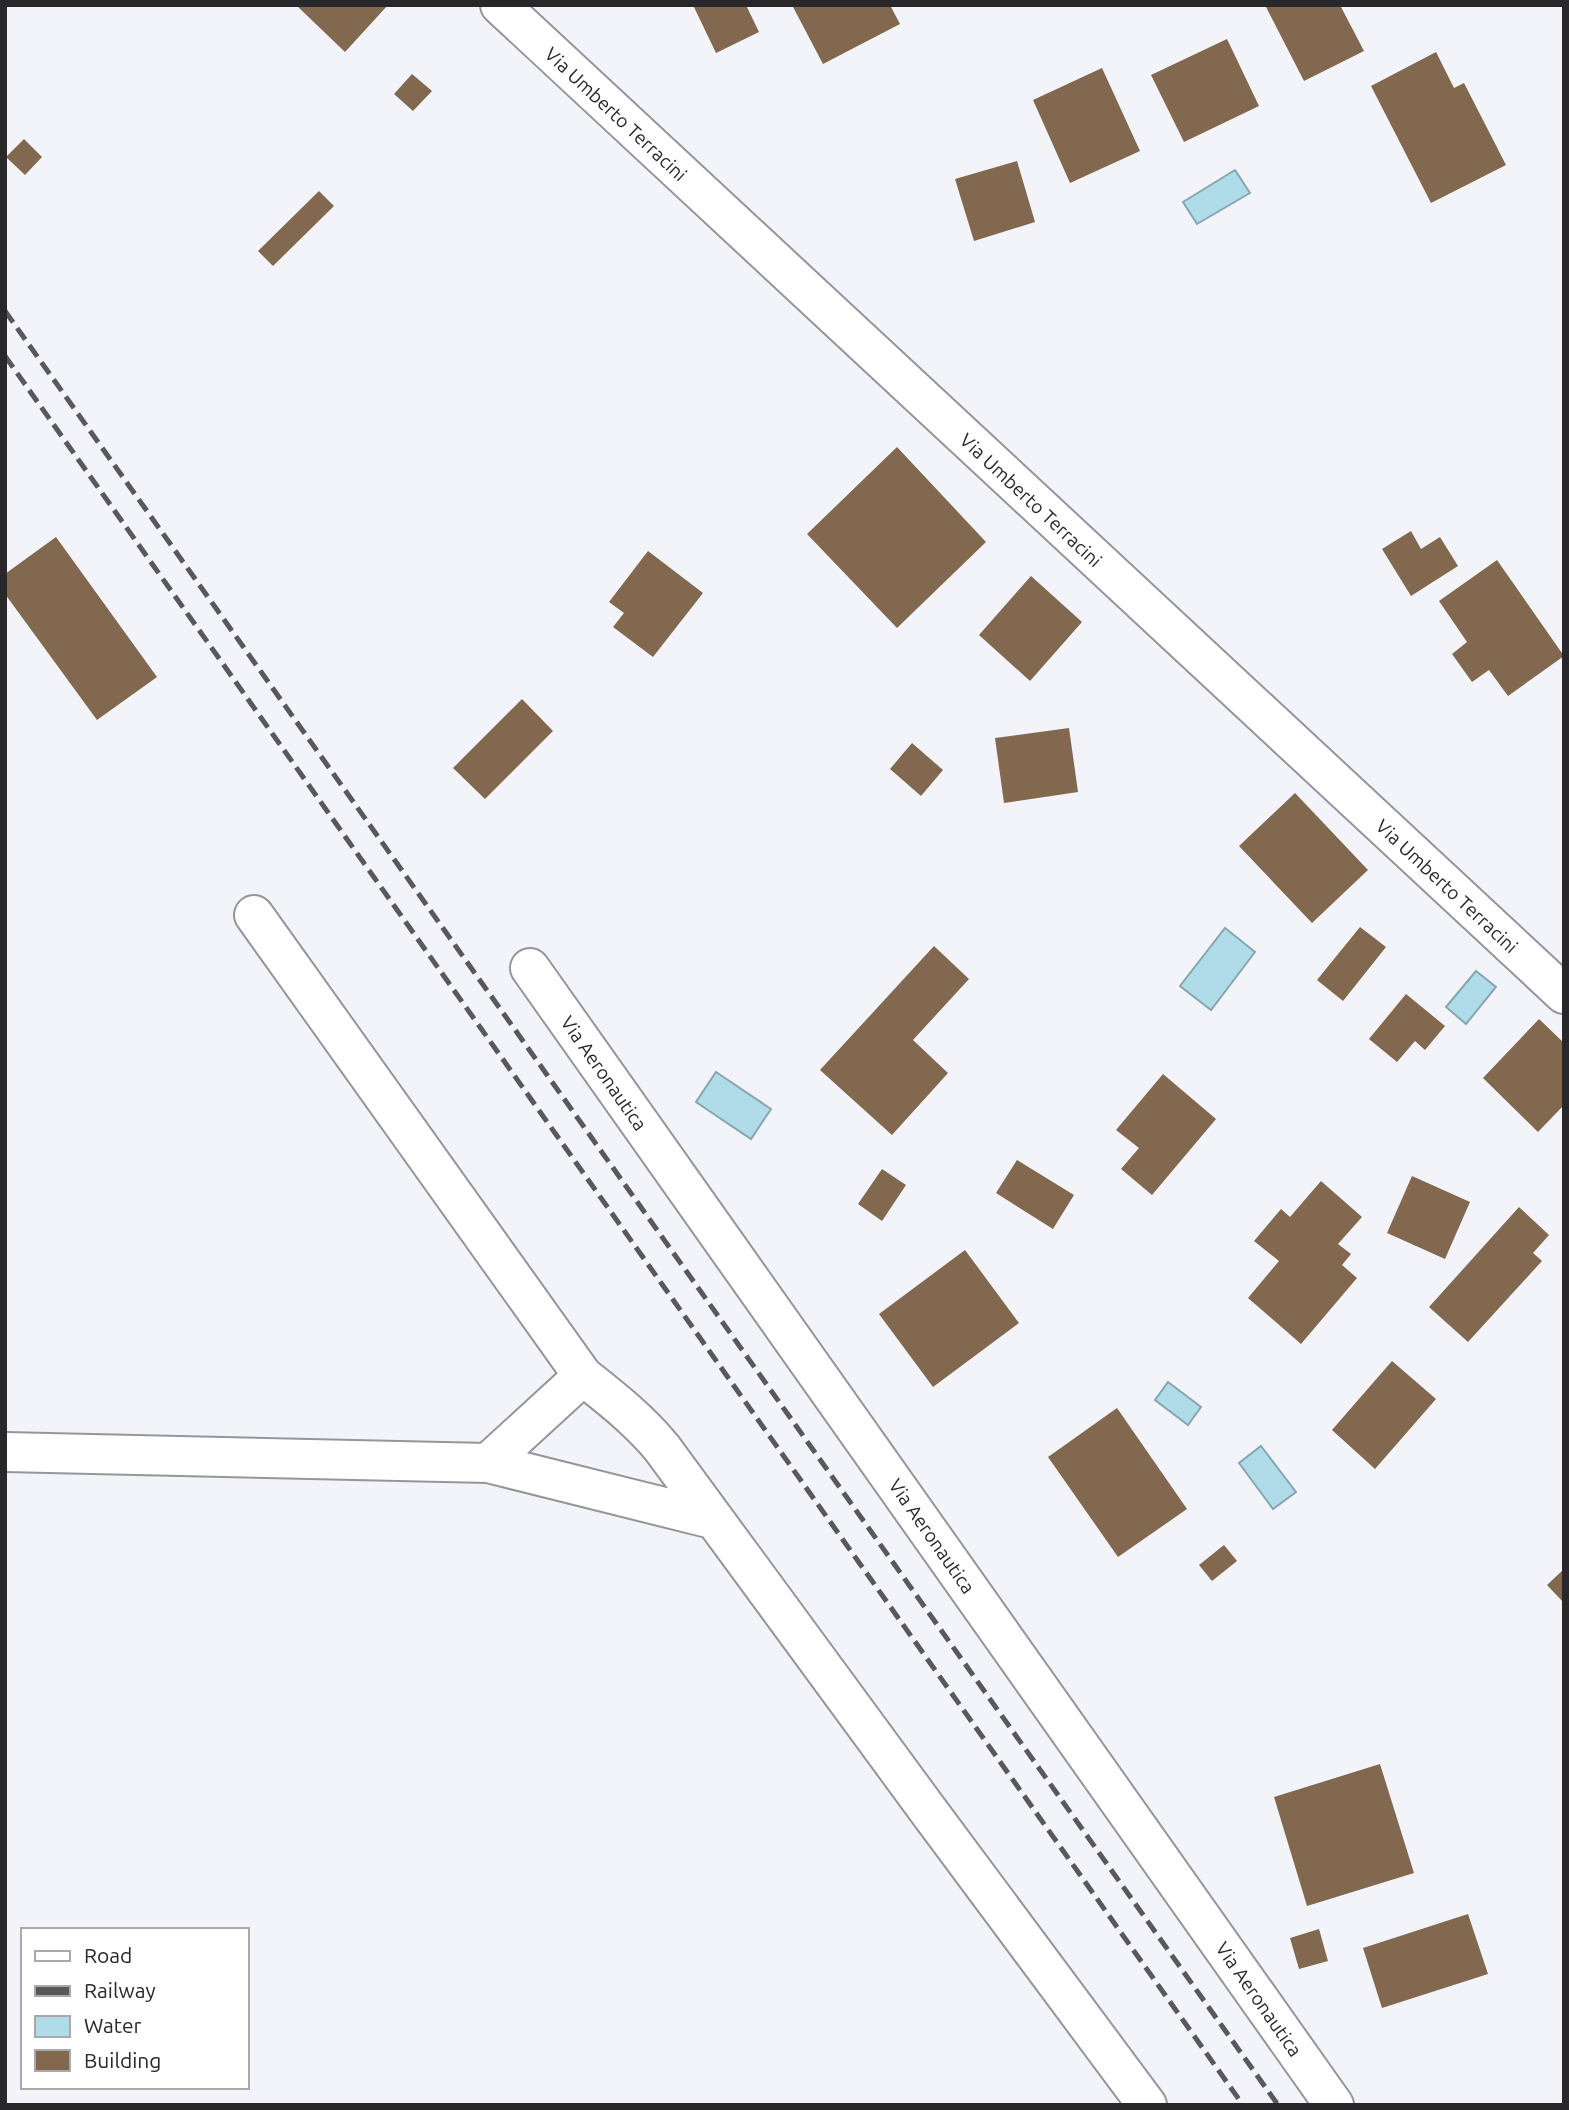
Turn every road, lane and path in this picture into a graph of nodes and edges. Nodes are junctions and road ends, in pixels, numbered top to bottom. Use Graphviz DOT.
graph roads {
  1 [pos="500,5"];
  2 [pos="254,915"];
  3 [pos="530,968"];
  4 [pos="1564,994"];
  5 [pos="583,1376"];
  6 [pos="5,1452"];
  7 [pos="488,1463"];
  8 [pos="712,1519"];
  9 [pos="1147,2105"];
  10 [pos="1334,2105"];
  1 -- 4 [label="street, Via Umberto Terracini"];
  2 -- 5 [label="street"];
  3 -- 10 [label="street, Via Aeronautica"];
  5 -- 7 [label="street"];
  5 -- 8 [label="street"];
  6 -- 7 [label="street"];
  7 -- 8 [label="street"];
  8 -- 9 [label="street"];
}
